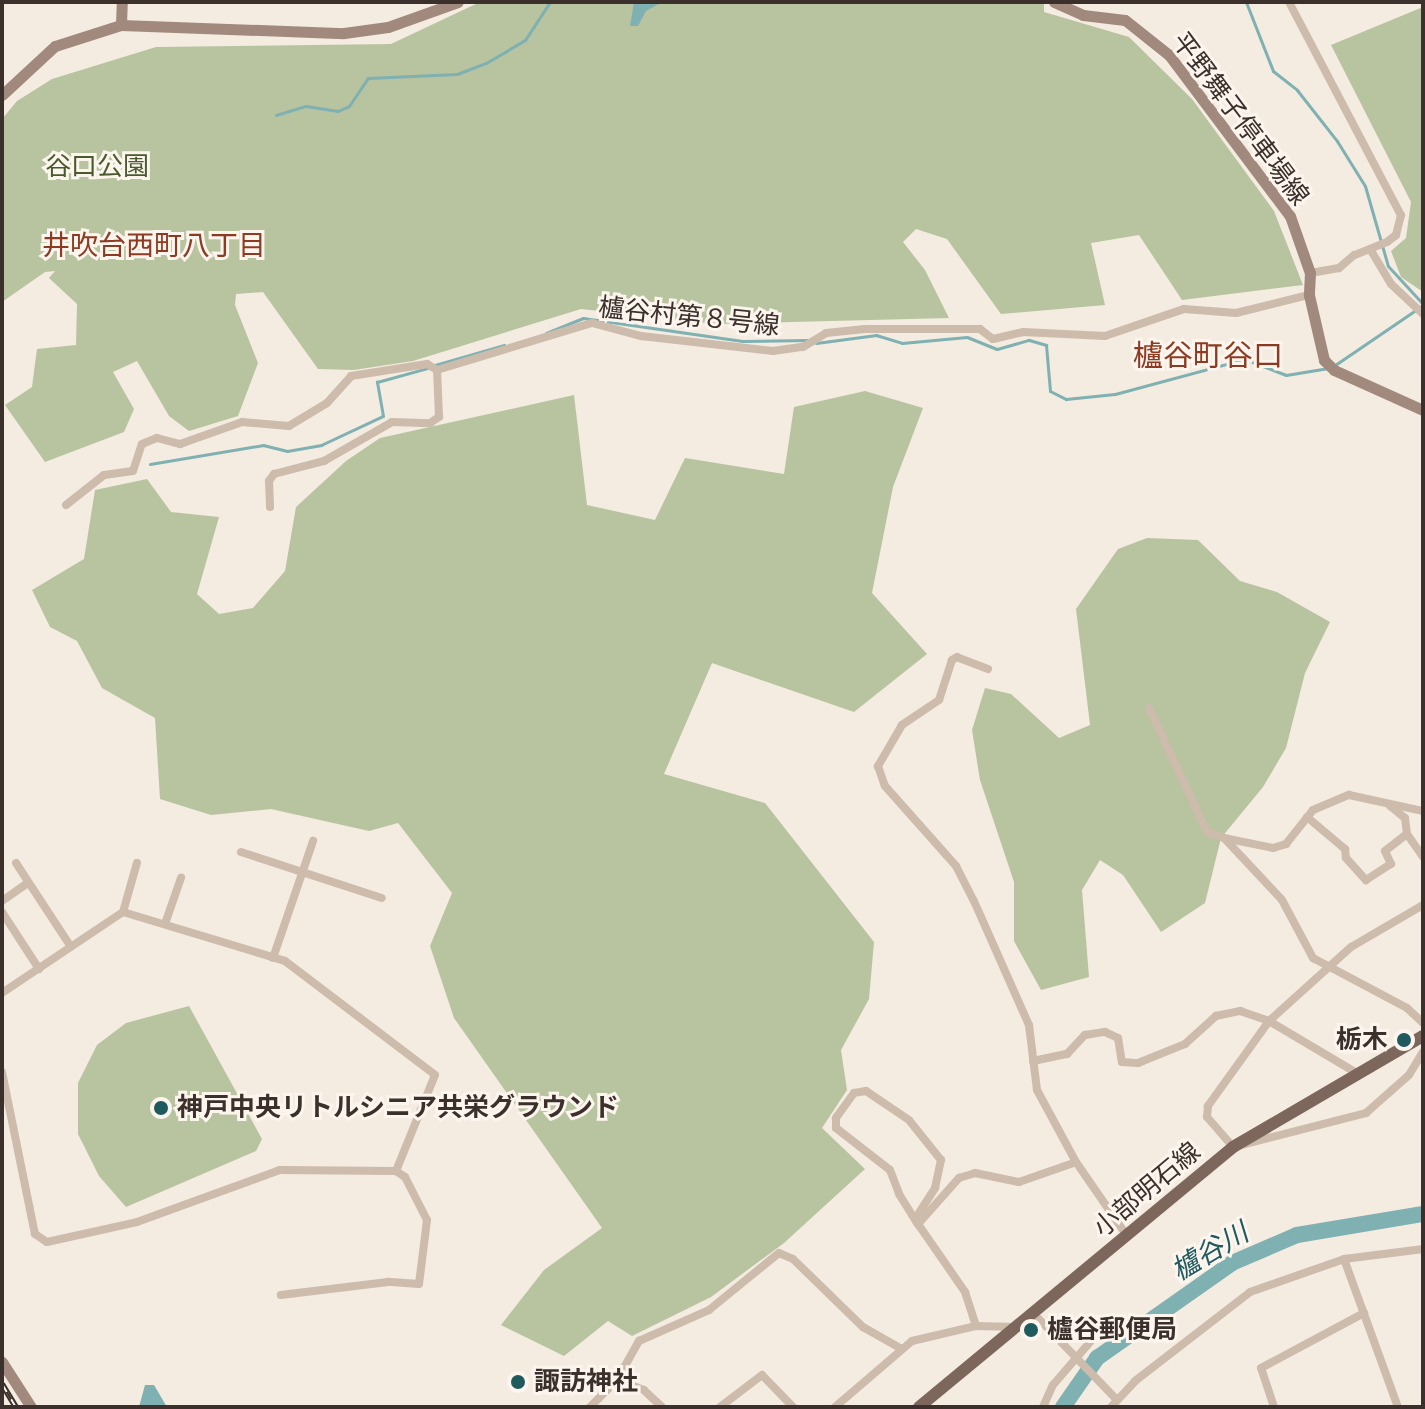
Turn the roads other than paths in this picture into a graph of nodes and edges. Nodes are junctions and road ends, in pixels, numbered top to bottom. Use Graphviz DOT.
graph roads {
  1 [pos="122,2"];
  2 [pos="458,2"];
  3 [pos="1054,2"];
  4 [pos="1289,2"];
  5 [pos="121,25"];
  6 [pos="2,95"];
  7 [pos="1377,246"];
  8 [pos="1310,273"];
  9 [pos="1309,295"];
  10 [pos="1423,314"];
  11 [pos="433,368"];
  12 [pos="1423,410"];
  13 [pos="66,505"];
  14 [pos="270,507"];
  15 [pos="988,669"];
  16 [pos="1149,708"];
  17 [pos="1385,801"];
  18 [pos="1423,811"];
  19 [pos="1307,817"];
  20 [pos="1407,834"];
  21 [pos="1224,838"];
  22 [pos="313,841"];
  23 [pos="241,852"];
  24 [pos="1423,857"];
  25 [pos="16,863"];
  26 [pos="137,863"];
  27 [pos="302,874"];
  28 [pos="181,878"];
  29 [pos="28,883"];
  30 [pos="382,898"];
  31 [pos="2,901"];
  32 [pos="1423,905"];
  33 [pos="2,912"];
  34 [pos="123,912"];
  35 [pos="166,921"];
  36 [pos="71,947"];
  37 [pos="273,958"];
  38 [pos="1326,967"];
  39 [pos="39,969"];
  40 [pos="3,990"];
  41 [pos="1269,1021"];
  42 [pos="1423,1023"];
  43 [pos="1423,1036"];
  44 [pos="1423,1052"];
  45 [pos="1033,1061"];
  46 [pos="2,1072"];
  47 [pos="1355,1072"];
  48 [pos="1233,1147"];
  49 [pos="1076,1162"];
  50 [pos="396,1171"];
  51 [pos="916,1221"];
  52 [pos="1127,1236"];
  53 [pos="1423,1249"];
  54 [pos="1344,1259"];
  55 [pos="281,1295"];
  56 [pos="1033,1313"];
  57 [pos="1364,1313"];
  58 [pos="976,1326"];
  59 [pos="1104,1326"];
  60 [pos="1016,1327"];
  61 [pos="900,1348"];
  62 [pos="1075,1360"];
  63 [pos="2,1362"];
  64 [pos="617,1380"];
  65 [pos="1114,1403"];
  66 [pos="31,1407"];
  67 [pos="590,1407"];
  68 [pos="662,1407"];
  69 [pos="720,1407"];
  70 [pos="793,1407"];
  71 [pos="835,1407"];
  72 [pos="919,1407"];
  73 [pos="1043,1407"];
  74 [pos="1274,1407"];
  75 [pos="1398,1407"];
  1 -- 5 [label="main road"];
  2 -- 5 [label="main road"];
  3 -- 8 [label="main road, 平野舞子停車場線"];
  4 -- 7 [label="street"];
  5 -- 6 [label="main road"];
  7 -- 8 [label="street"];
  7 -- 10 [label="street"];
  8 -- 9 [label="main road, 平野舞子停車場線"];
  9 -- 11 [label="street, 櫨谷村第８号線"];
  9 -- 12 [label="main road, 平野舞子停車場線"];
  11 -- 13 [label="street, 櫨谷村第８号線"];
  11 -- 14 [label="street"];
  15 -- 45 [label="street"];
  16 -- 21 [label="street"];
  17 -- 18 [label="street"];
  17 -- 19 [label="street"];
  17 -- 20 [label="street"];
  19 -- 20 [label="street"];
  19 -- 21 [label="street"];
  20 -- 24 [label="street"];
  21 -- 38 [label="street"];
  22 -- 27 [label="street"];
  23 -- 27 [label="street"];
  25 -- 29 [label="street"];
  26 -- 34 [label="street"];
  27 -- 30 [label="street"];
  27 -- 37 [label="street"];
  28 -- 35 [label="street"];
  29 -- 31 [label="street"];
  29 -- 36 [label="street"];
  32 -- 38 [label="street"];
  33 -- 39 [label="street"];
  34 -- 35 [label="street"];
  34 -- 36 [label="street"];
  35 -- 37 [label="street"];
  36 -- 39 [label="street"];
  37 -- 50 [label="street"];
  38 -- 41 [label="street"];
  38 -- 42 [label="street"];
  39 -- 40 [label="street"];
  41 -- 45 [label="street"];
  41 -- 47 [label="street"];
  41 -- 48 [label="street"];
  43 -- 47 [label="main road, 小部明石線"];
  44 -- 48 [label="street"];
  45 -- 49 [label="street"];
  46 -- 50 [label="street"];
  47 -- 48 [label="main road, 小部明石線"];
  48 -- 52 [label="main road, 小部明石線"];
  49 -- 51 [label="street"];
  49 -- 52 [label="street"];
  50 -- 55 [label="street"];
  51 -- 51 [label="street"];
  51 -- 58 [label="street"];
  52 -- 56 [label="main road, 小部明石線"];
  53 -- 54 [label="street"];
  54 -- 57 [label="street"];
  54 -- 65 [label="street"];
  56 -- 60 [label="main road, 小部明石線"];
  56 -- 62 [label="street"];
  57 -- 74 [label="street"];
  57 -- 75 [label="street"];
  58 -- 60 [label="street"];
  58 -- 61 [label="street"];
  59 -- 62 [label="street"];
  60 -- 72 [label="main road, 小部明石線"];
  61 -- 64 [label="street"];
  61 -- 71 [label="street"];
  62 -- 65 [label="street"];
  62 -- 73 [label="street"];
  63 -- 66 [label="main road"];
  64 -- 67 [label="street"];
  64 -- 68 [label="street"];
  69 -- 70 [label="street"];
}
